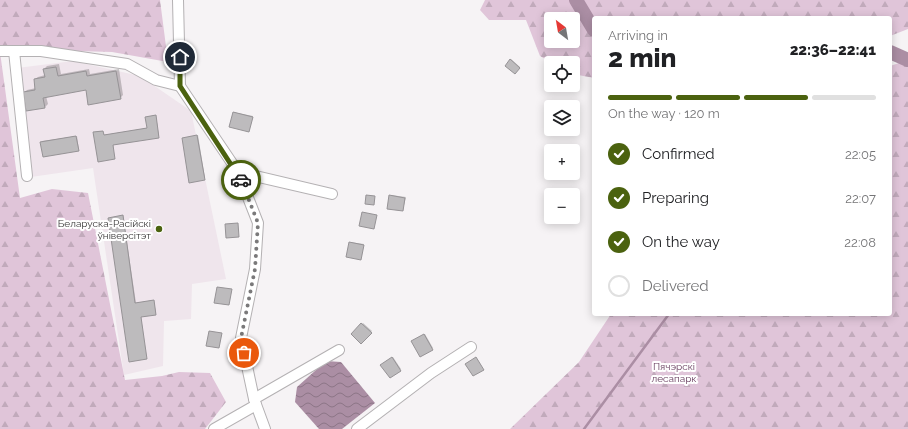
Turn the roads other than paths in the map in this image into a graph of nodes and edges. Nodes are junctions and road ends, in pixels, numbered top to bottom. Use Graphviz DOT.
graph roads {
  1 [pos="178,0"];
  2 [pos="0,51"];
  3 [pos="14,51"];
  4 [pos="180,86"];
  5 [pos="238,172"];
  6 [pos="27,176"];
  7 [pos="332,194"];
  8 [pos="471,347"];
  9 [pos="339,350"];
  10 [pos="255,402"];
  11 [pos="214,429"];
  12 [pos="265,429"];
  13 [pos="357,429"];
  1 -- 4 [label="street"];
  2 -- 3 [label="street"];
  3 -- 4 [label="street"];
  3 -- 6 [label="street"];
  4 -- 5 [label="street"];
  5 -- 7 [label="street"];
  5 -- 10 [label="street"];
  8 -- 13 [label="street"];
  9 -- 10 [label="street"];
  10 -- 11 [label="street"];
  10 -- 12 [label="street"];
}
